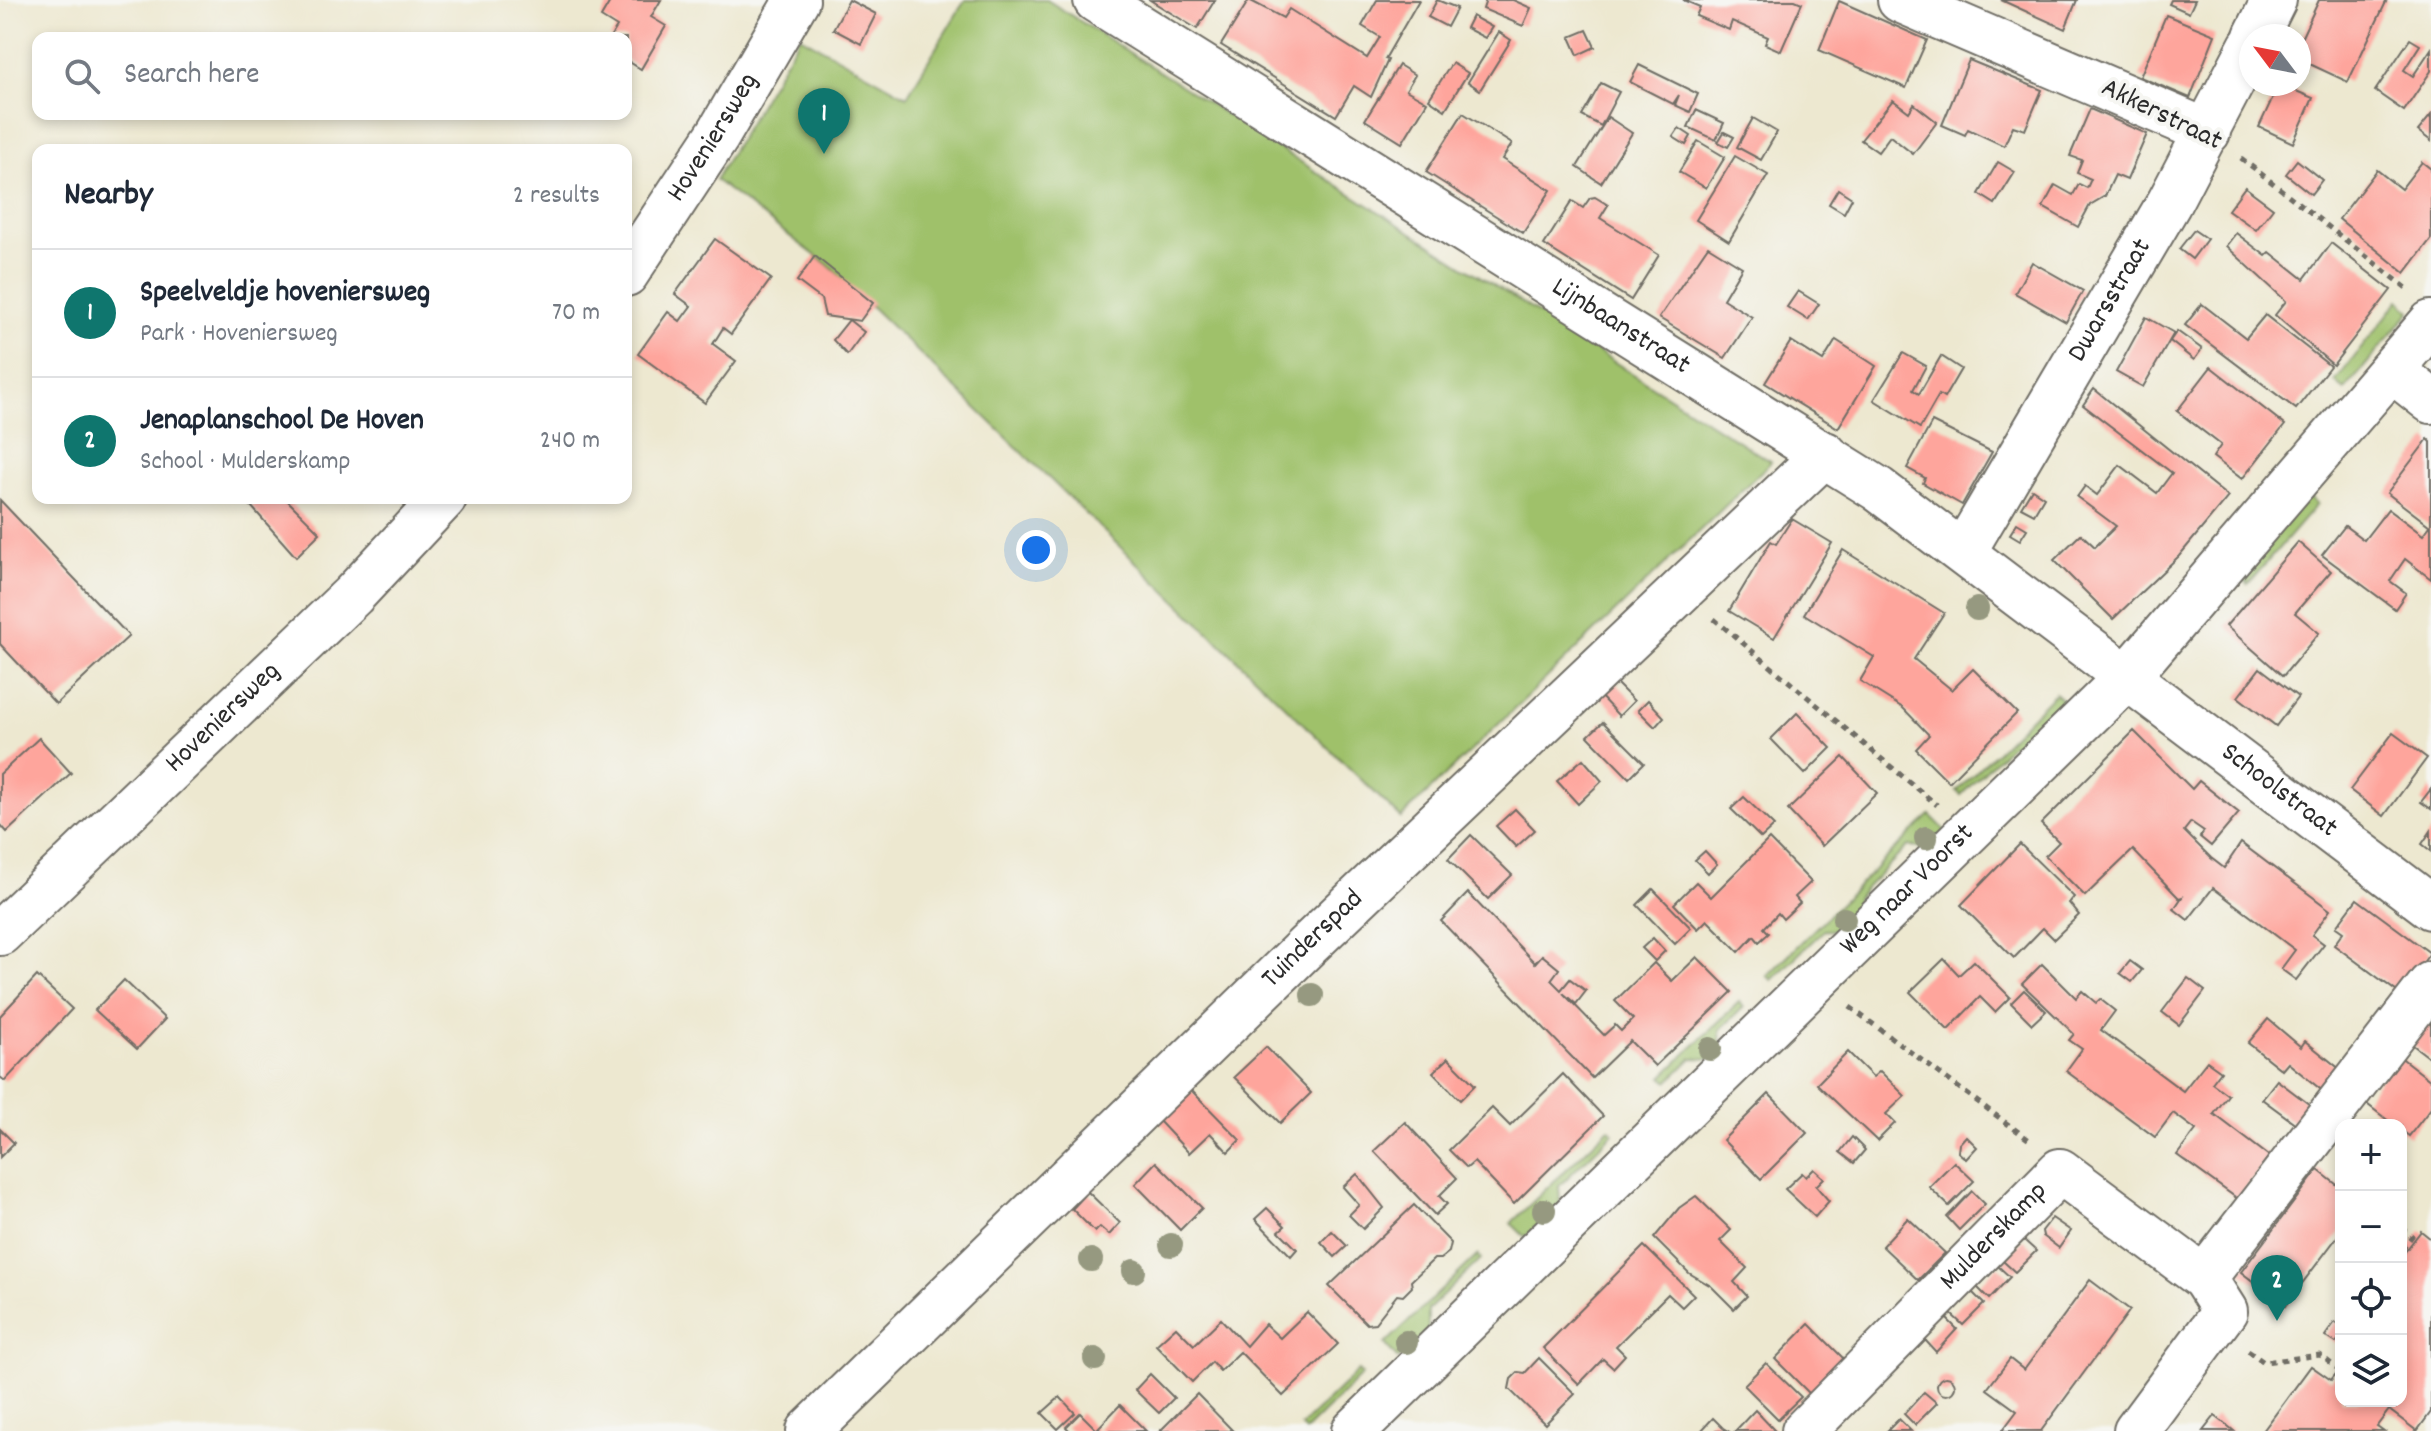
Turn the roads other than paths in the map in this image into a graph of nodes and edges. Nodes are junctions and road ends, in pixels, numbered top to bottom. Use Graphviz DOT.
graph roads {
  1 [pos="797,0"];
  2 [pos="1096,0"];
  3 [pos="1900,0"];
  4 [pos="2274,0"];
  5 [pos="2262,24"];
  6 [pos="2239,70"];
  7 [pos="2208,132"];
  8 [pos="632,265"];
  9 [pos="2426,312"];
  10 [pos="2392,370"];
  11 [pos="2431,401"];
  12 [pos="1825,454"];
  13 [pos="438,504"];
  14 [pos="1964,551"];
  15 [pos="2126,678"];
  16 [pos="2431,907"];
  17 [pos="0,933"];
  18 [pos="2431,984"];
  19 [pos="2204,1278"];
  20 [pos="809,1431"];
  21 [pos="1354,1431"];
  22 [pos="1804,1431"];
  23 [pos="2136,1431"];
  1 -- 8 [label="street, Hoveniersweg"];
  2 -- 12 [label="street, Lijnbaanstraat"];
  3 -- 7 [label="street, Akkerstraat"];
  4 -- 5 [label="street"];
  6 -- 7 [label="street, Dwarsstraat"];
  7 -- 14 [label="street, Dwarsstraat"];
  9 -- 10 [label="street, Weg naar Voorst"];
  10 -- 11 [label="street"];
  10 -- 15 [label="street, Weg naar Voorst"];
  12 -- 14 [label="street, Lijnbaanstraat"];
  12 -- 20 [label="street, Tuinderspad"];
  13 -- 17 [label="street, Hoveniersweg"];
  14 -- 15 [label="street, Lijnbaanstraat"];
  15 -- 16 [label="street, Schoolstraat"];
  15 -- 21 [label="street, Weg naar Voorst"];
  18 -- 19 [label="street"];
  19 -- 22 [label="street, Mulderskamp"];
  19 -- 23 [label="street, Mulderskamp"];
}
